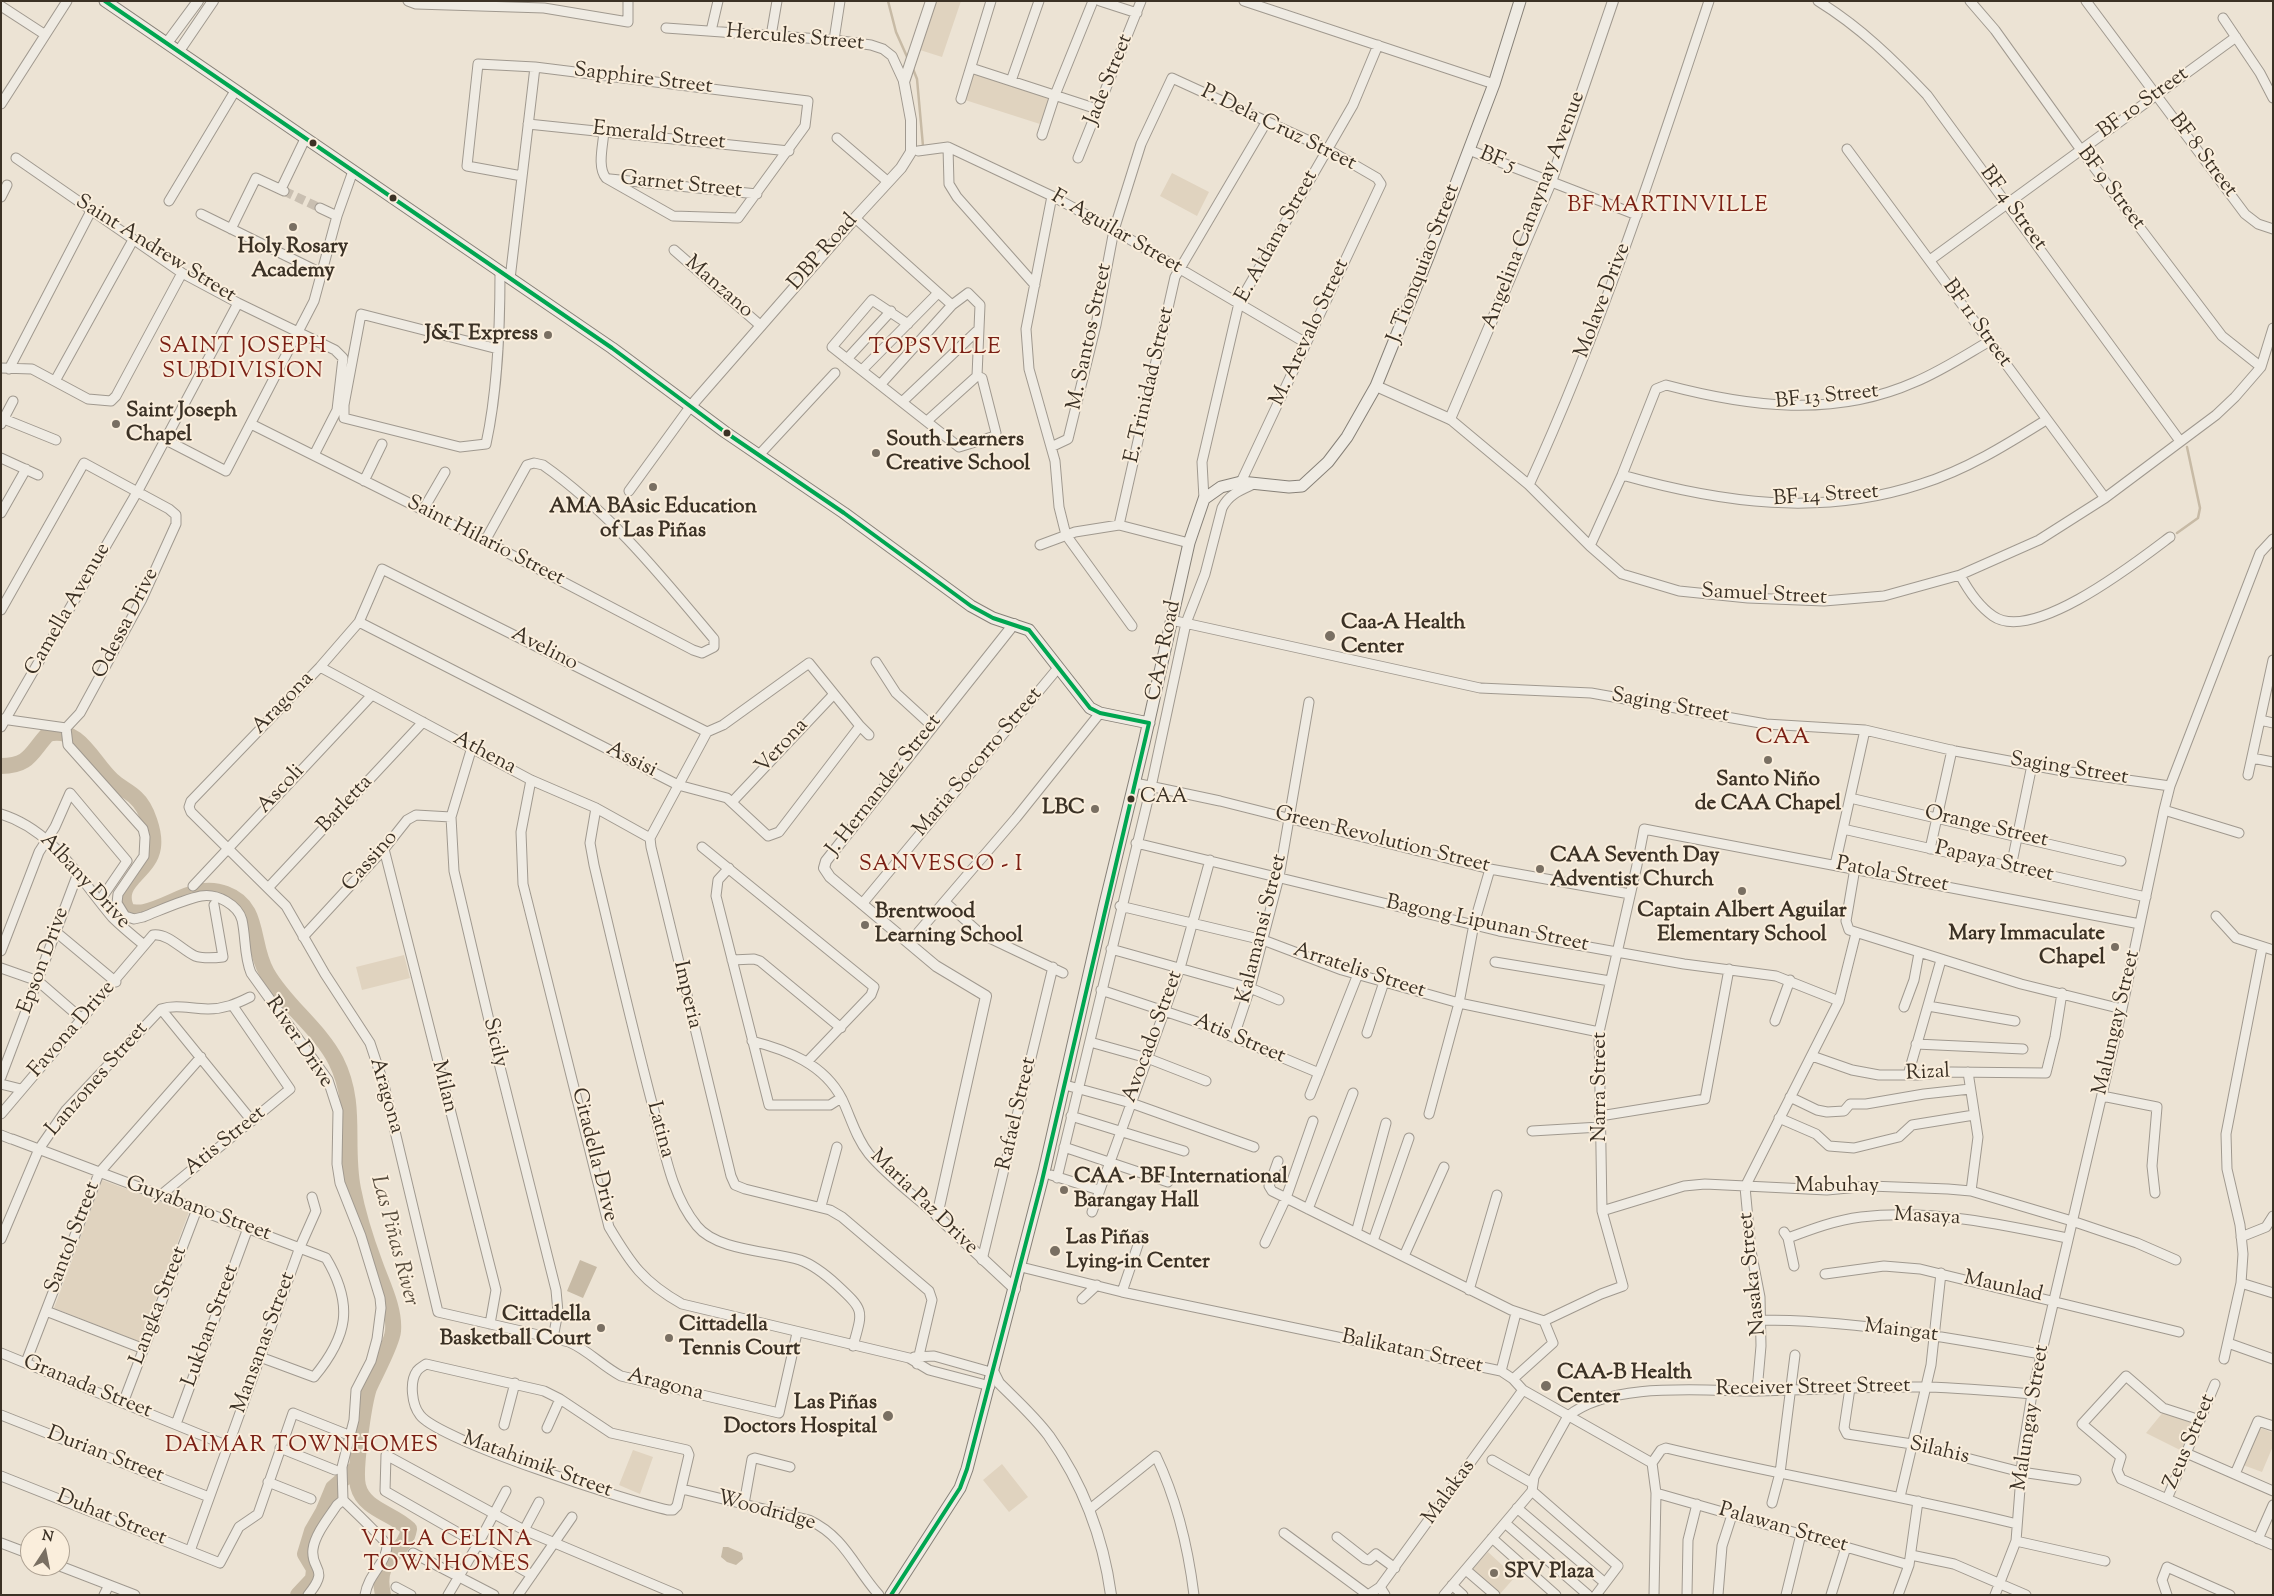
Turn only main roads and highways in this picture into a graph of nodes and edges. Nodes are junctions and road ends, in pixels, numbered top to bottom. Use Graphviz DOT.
graph roads {
  1 [pos="105,1"];
  2 [pos="1520,1"];
  3 [pos="1204,500"];
  4 [pos="1149,723"];
  5 [pos="890,1595"];
  1 -- 4 [label="main road"];
  2 -- 3 [label="main road, J. Tionquiao Street"];
  3 -- 4 [label="main road, CAA Road"];
  4 -- 5 [label="main road, CAA Road"];
}
